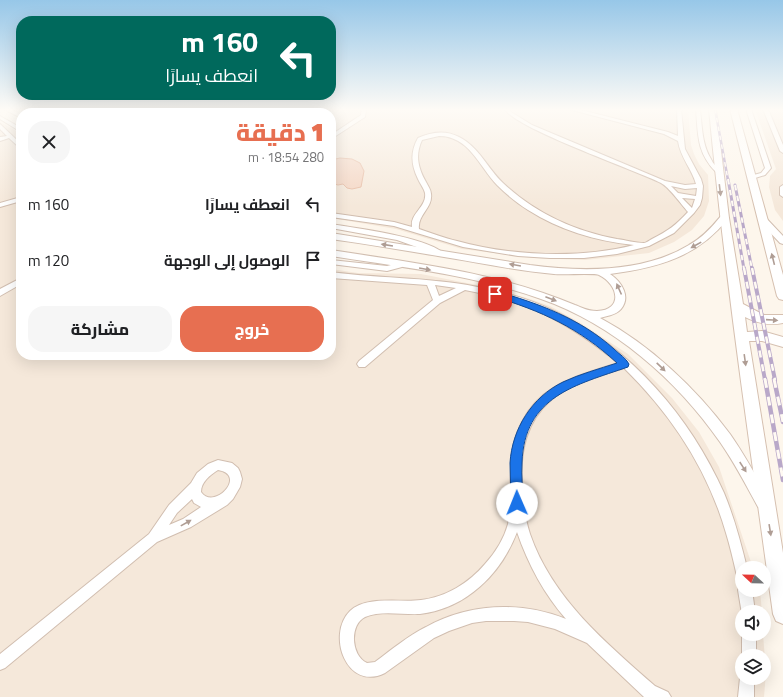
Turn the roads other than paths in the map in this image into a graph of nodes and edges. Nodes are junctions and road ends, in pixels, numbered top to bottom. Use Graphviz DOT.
graph roads {
  1 [pos="419,142"];
  2 [pos="463,142"];
  3 [pos="567,142"];
  4 [pos="681,142"];
  5 [pos="702,142"];
  6 [pos="721,142"];
  7 [pos="742,142"];
  8 [pos="759,142"];
  9 [pos="779,142"];
  10 [pos="783,151"];
  11 [pos="718,171"];
  12 [pos="752,177"];
  13 [pos="699,186"];
  14 [pos="783,187"];
  15 [pos="676,191"];
  16 [pos="783,195"];
  17 [pos="699,198"];
  18 [pos="16,201"];
  19 [pos="2,205"];
  20 [pos="420,212"];
  21 [pos="692,212"];
  22 [pos="336,216"];
  23 [pos="724,218"];
  24 [pos="763,220"];
  25 [pos="392,224"];
  26 [pos="336,227"];
  27 [pos="416,230"];
  28 [pos="588,235"];
  29 [pos="336,237"];
  30 [pos="783,241"];
  31 [pos="624,242"];
  32 [pos="645,244"];
  33 [pos="628,250"];
  34 [pos="439,253"];
  35 [pos="336,254"];
  36 [pos="600,254"];
  37 [pos="336,263"];
  38 [pos="399,265"];
  39 [pos="600,271"];
  40 [pos="336,275"];
  41 [pos="16,280"];
  42 [pos="430,282"];
  43 [pos="16,285"];
  44 [pos="465,287"];
  45 [pos="0,289"];
  46 [pos="0,293"];
  47 [pos="783,296"];
  48 [pos="437,301"];
  49 [pos="737,306"];
  50 [pos="586,315"];
  51 [pos="783,320"];
  52 [pos="741,339"];
  53 [pos="783,342"];
  54 [pos="362,364"];
  55 [pos="625,364"];
  56 [pos="196,486"];
  57 [pos="217,503"];
  58 [pos="517,503"];
  59 [pos="766,508"];
  60 [pos="153,538"];
  61 [pos="740,561"];
  62 [pos="783,614"];
  63 [pos="588,636"];
  64 [pos="0,663"];
  65 [pos="747,685"];
  66 [pos="655,695"];
  67 [pos="746,697"];
  1 -- 20 [label="street"];
  2 -- 28 [label="street"];
  3 -- 15 [label="street"];
  4 -- 13 [label="street"];
  5 -- 11 [label="street"];
  6 -- 11 [label="main road"];
  7 -- 12 [label="main road"];
  8 -- 12 [label="street"];
  9 -- 10 [label="street"];
  11 -- 23 [label="main road, one-way"];
  12 -- 24 [label="main road"];
  13 -- 15 [label="street"];
  13 -- 17 [label="street"];
  14 -- 16 [label="street"];
  15 -- 17 [label="street"];
  15 -- 21 [label="street"];
  17 -- 21 [label="street"];
  18 -- 19 [label="street"];
  20 -- 25 [label="street"];
  20 -- 27 [label="street"];
  21 -- 32 [label="street"];
  22 -- 25 [label="street"];
  23 -- 39 [label="street, one-way"];
  23 -- 49 [label="main road"];
  24 -- 30 [label="street"];
  47 -- 24 [label="main road, one-way"];
  25 -- 27 [label="street"];
  26 -- 34 [label="street"];
  27 -- 36 [label="street"];
  28 -- 31 [label="street"];
  28 -- 36 [label="street"];
  34 -- 29 [label="street, one-way"];
  31 -- 32 [label="street"];
  31 -- 33 [label="street"];
  32 -- 33 [label="street"];
  33 -- 36 [label="street"];
  39 -- 34 [label="street, one-way"];
  35 -- 38 [label="street"];
  37 -- 38 [label="street"];
  38 -- 50 [label="street, one-way"];
  50 -- 39 [label="street, one-way"];
  40 -- 42 [label="street"];
  41 -- 45 [label="street"];
  42 -- 44 [label="street"];
  42 -- 48 [label="street"];
  43 -- 46 [label="street"];
  44 -- 48 [label="street"];
  44 -- 55 [label="street"];
  48 -- 54 [label="street"];
  49 -- 51 [label="main road, one-way"];
  49 -- 52 [label="main road"];
  50 -- 59 [label="street, one-way"];
  52 -- 53 [label="main road"];
  52 -- 59 [label="main road, one-way"];
  55 -- 58 [label="street"];
  55 -- 61 [label="street"];
  56 -- 57 [label="street"];
  56 -- 57 [label="street"];
  56 -- 60 [label="street"];
  60 -- 57 [label="street, one-way"];
  58 -- 63 [label="street"];
  58 -- 63 [label="street"];
  59 -- 62 [label="main road, one-way"];
  60 -- 64 [label="street"];
  63 -- 66 [label="street"];
  65 -- 67 [label="street"];
}
